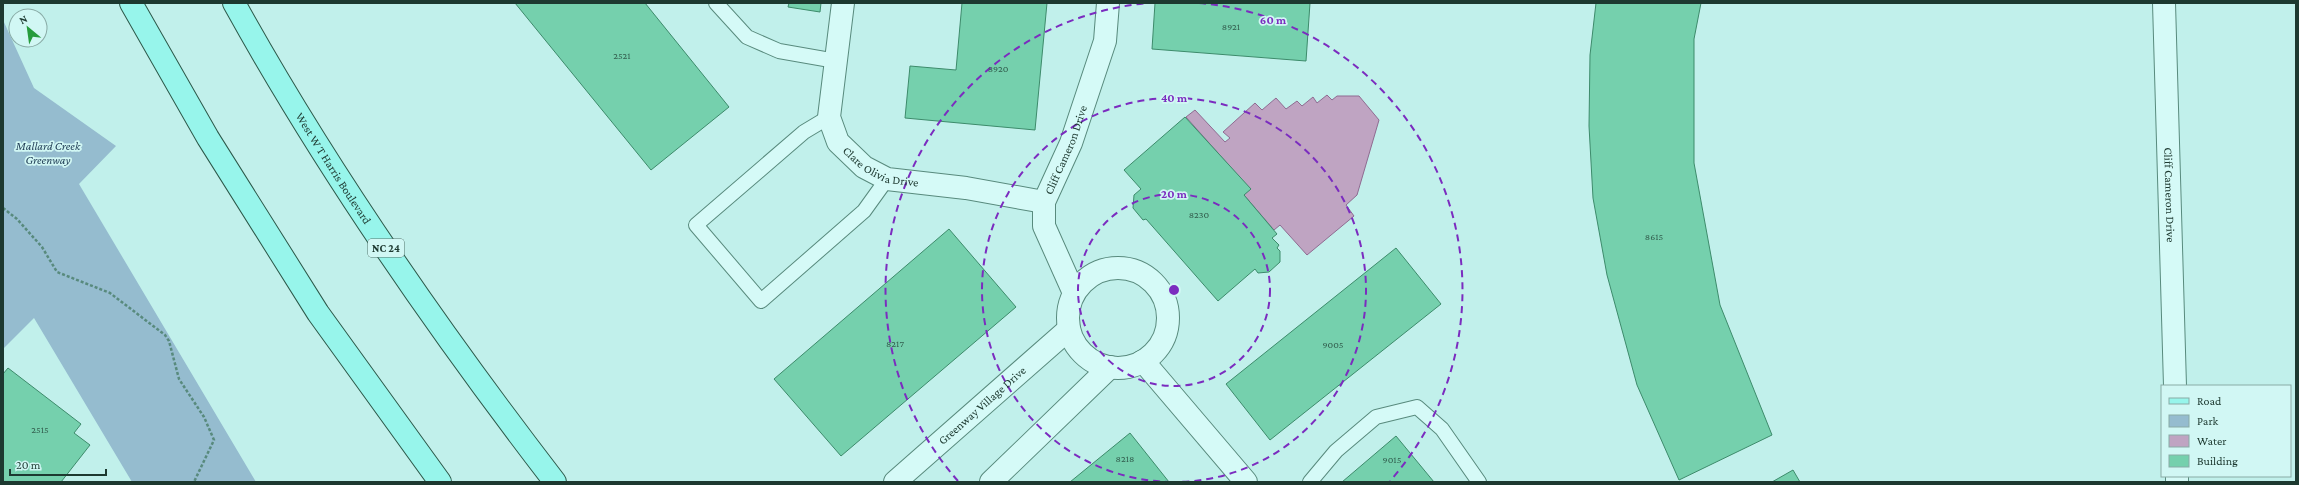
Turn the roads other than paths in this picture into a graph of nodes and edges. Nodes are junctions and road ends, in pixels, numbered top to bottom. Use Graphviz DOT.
graph roads {
  1 [pos="131,3"];
  2 [pos="234,3"];
  3 [pos="716,3"];
  4 [pos="843,3"];
  5 [pos="1108,3"];
  6 [pos="2164,3"];
  7 [pos="836,61"];
  8 [pos="829,117"];
  9 [pos="887,179"];
  10 [pos="1044,202"];
  11 [pos="1074,293"];
  12 [pos="1069,329"];
  13 [pos="1143,361"];
  14 [pos="1110,367"];
  15 [pos="2175,385"];
  16 [pos="440,482"];
  17 [pos="555,482"];
  18 [pos="895,482"];
  19 [pos="991,482"];
  20 [pos="1246,482"];
  21 [pos="1310,482"];
  22 [pos="1479,482"];
  1 -- 16 [label="main road"];
  2 -- 17 [label="main road, West W T Harris Boulevard / NC 24"];
  3 -- 7 [label="lane"];
  4 -- 7 [label="street, Clare Olivia Drive"];
  5 -- 10 [label="street, Cliff Cameron Drive"];
  6 -- 15 [label="street, Cliff Cameron Drive"];
  7 -- 8 [label="street, Clare Olivia Drive"];
  8 -- 9 [label="street, Clare Olivia Drive"];
  8 -- 9 [label="lane"];
  9 -- 10 [label="street, Clare Olivia Drive"];
  10 -- 11 [label="street, Cliff Cameron Drive"];
  11 -- 12 [label="street"];
  11 -- 13 [label="street"];
  12 -- 14 [label="street"];
  12 -- 18 [label="street, Greenway Village Drive"];
  13 -- 14 [label="street"];
  13 -- 20 [label="street"];
  14 -- 19 [label="street"];
  21 -- 22 [label="lane"];
}
